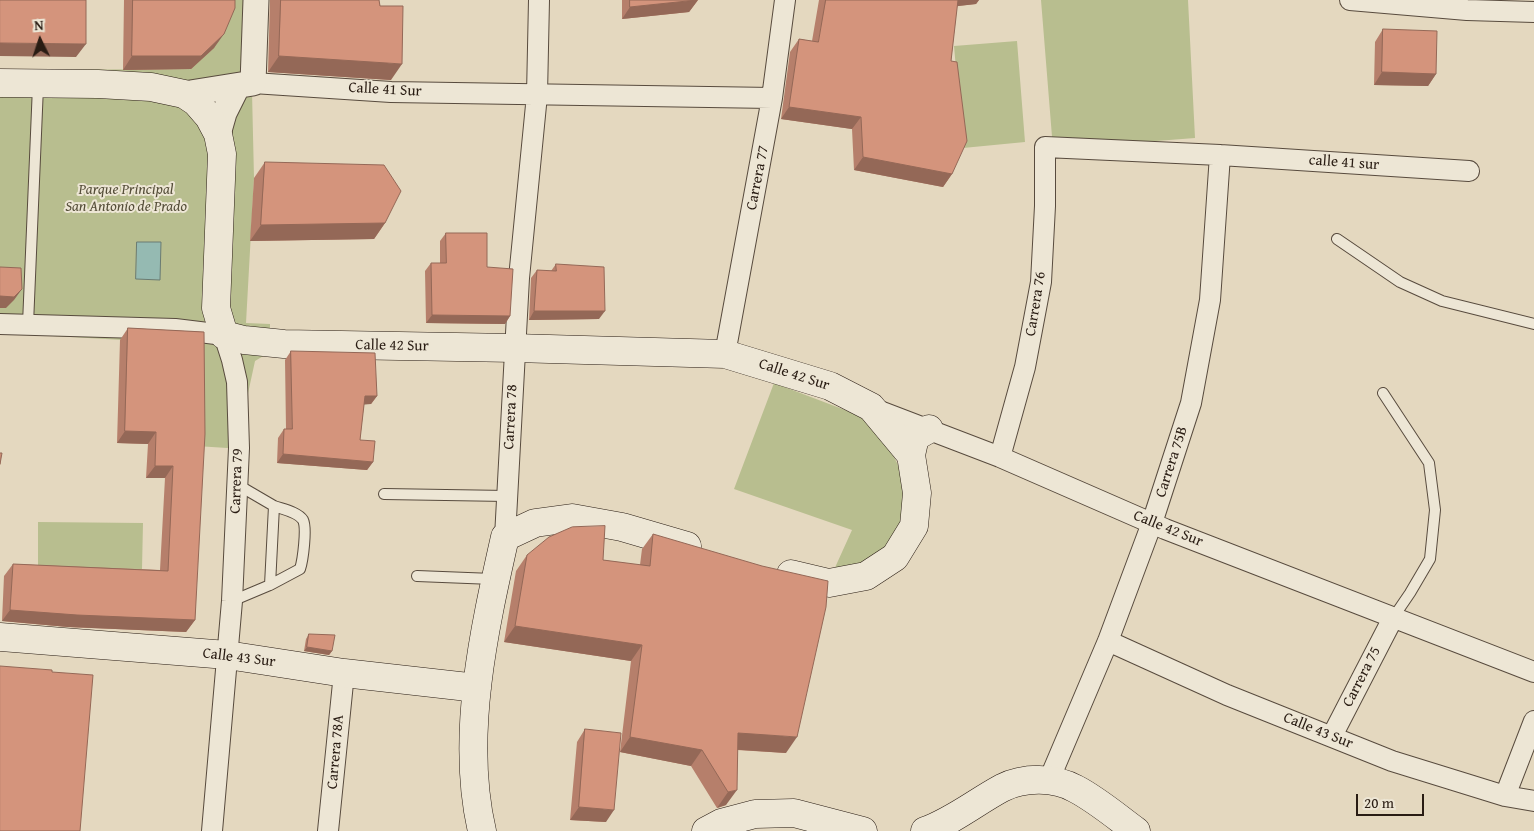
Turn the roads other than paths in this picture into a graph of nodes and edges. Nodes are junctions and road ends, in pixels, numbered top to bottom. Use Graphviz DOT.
graph roads {
  1 [pos="256,0"];
  2 [pos="540,0"];
  3 [pos="785,0"];
  4 [pos="1350,0"];
  5 [pos="1534,12"];
  6 [pos="0,83"];
  7 [pos="38,83"];
  8 [pos="245,85"];
  9 [pos="184,94"];
  10 [pos="537,95"];
  11 [pos="772,98"];
  12 [pos="218,134"];
  13 [pos="1045,148"];
  14 [pos="1220,155"];
  15 [pos="1469,170"];
  16 [pos="1337,239"];
  17 [pos="0,324"];
  18 [pos="28,324"];
  19 [pos="1534,324"];
  20 [pos="224,335"];
  21 [pos="514,348"];
  22 [pos="725,354"];
  23 [pos="1383,393"];
  24 [pos="871,407"];
  25 [pos="929,429"];
  26 [pos="910,455"];
  27 [pos="1000,457"];
  28 [pos="238,485"];
  29 [pos="384,494"];
  30 [pos="507,496"];
  31 [pos="274,506"];
  32 [pos="1152,523"];
  33 [pos="505,538"];
  34 [pos="707,552"];
  35 [pos="764,569"];
  36 [pos="417,576"];
  37 [pos="496,580"];
  38 [pos="270,585"];
  39 [pos="232,600"];
  40 [pos="1393,618"];
  41 [pos="0,637"];
  42 [pos="1108,641"];
  43 [pos="227,656"];
  44 [pos="1534,672"];
  45 [pos="344,673"];
  46 [pos="477,688"];
  47 [pos="1534,721"];
  48 [pos="1332,736"];
  49 [pos="1049,780"];
  50 [pos="1504,796"];
  51 [pos="1534,801"];
  52 [pos="212,831"];
  53 [pos="328,831"];
  54 [pos="482,831"];
  55 [pos="706,831"];
  56 [pos="863,831"];
  57 [pos="925,831"];
  58 [pos="1136,831"];
  1 -- 8 [label="street, Carrera 79"];
  2 -- 10 [label="street, Carrera 78"];
  3 -- 11 [label="street, Carrera 77"];
  4 -- 5 [label="street"];
  6 -- 7 [label="main road, Calle 41 Sur"];
  7 -- 9 [label="main road, Calle 41 Sur"];
  7 -- 18 [label="lane"];
  8 -- 9 [label="street, Calle 41 Sur"];
  8 -- 10 [label="street, Calle 41 Sur"];
  8 -- 12 [label="street, Carrera 79"];
  9 -- 12 [label="main road, Carrera 79"];
  10 -- 11 [label="street, Calle 41 Sur"];
  10 -- 21 [label="street, Carrera 78"];
  11 -- 22 [label="street, Carrera 77"];
  12 -- 20 [label="main road, Carrera 79"];
  13 -- 14 [label="street, calle 41 sur"];
  13 -- 27 [label="street, Carrera 76"];
  14 -- 15 [label="street, calle 41 sur"];
  14 -- 32 [label="street, Carrera 75B"];
  16 -- 19 [label="lane"];
  17 -- 18 [label="street, Calle 42 Sur"];
  18 -- 20 [label="street, Calle 42 Sur"];
  20 -- 21 [label="main road, Calle 42 Sur"];
  20 -- 28 [label="street, Carrera 79"];
  21 -- 22 [label="main road, Calle 42 Sur"];
  21 -- 30 [label="street, Carrera 78"];
  22 -- 24 [label="main road, Calle 42 Sur"];
  23 -- 40 [label="lane"];
  24 -- 25 [label="street, Calle 42 Sur"];
  24 -- 26 [label="main road"];
  25 -- 26 [label="main road"];
  25 -- 27 [label="street, Calle 42 Sur"];
  26 -- 35 [label="main road"];
  27 -- 32 [label="street, Calle 42 Sur"];
  28 -- 31 [label="lane"];
  28 -- 39 [label="street, Carrera 79"];
  29 -- 30 [label="lane"];
  30 -- 33 [label="street, Carrera 78"];
  31 -- 38 [label="lane"];
  31 -- 38 [label="lane"];
  32 -- 40 [label="street, Calle 42 Sur"];
  32 -- 42 [label="street, Carrera 75B"];
  33 -- 34 [label="main road"];
  33 -- 37 [label="main road, Carrera 78"];
  36 -- 37 [label="lane"];
  37 -- 46 [label="main road, Carrera 78"];
  38 -- 39 [label="lane"];
  39 -- 43 [label="street, Carrera 79"];
  40 -- 44 [label="street, Calle 42 Sur"];
  40 -- 48 [label="street, Carrera 75"];
  41 -- 43 [label="main road, Calle 43 Sur"];
  42 -- 48 [label="street, Calle 43 Sur"];
  42 -- 49 [label="street, Carrera 75B"];
  43 -- 45 [label="main road, Calle 43 Sur"];
  43 -- 52 [label="street, Carrera 79"];
  45 -- 46 [label="main road, Calle 43 Sur"];
  45 -- 53 [label="street, Carrera 78A"];
  46 -- 54 [label="main road, Carrera 78"];
  47 -- 50 [label="street"];
  48 -- 50 [label="street, Calle 43 Sur"];
  49 -- 57 [label="main road"];
  49 -- 58 [label="main road"];
  50 -- 51 [label="street, Calle 43 Sur"];
  55 -- 56 [label="main road"];
}
